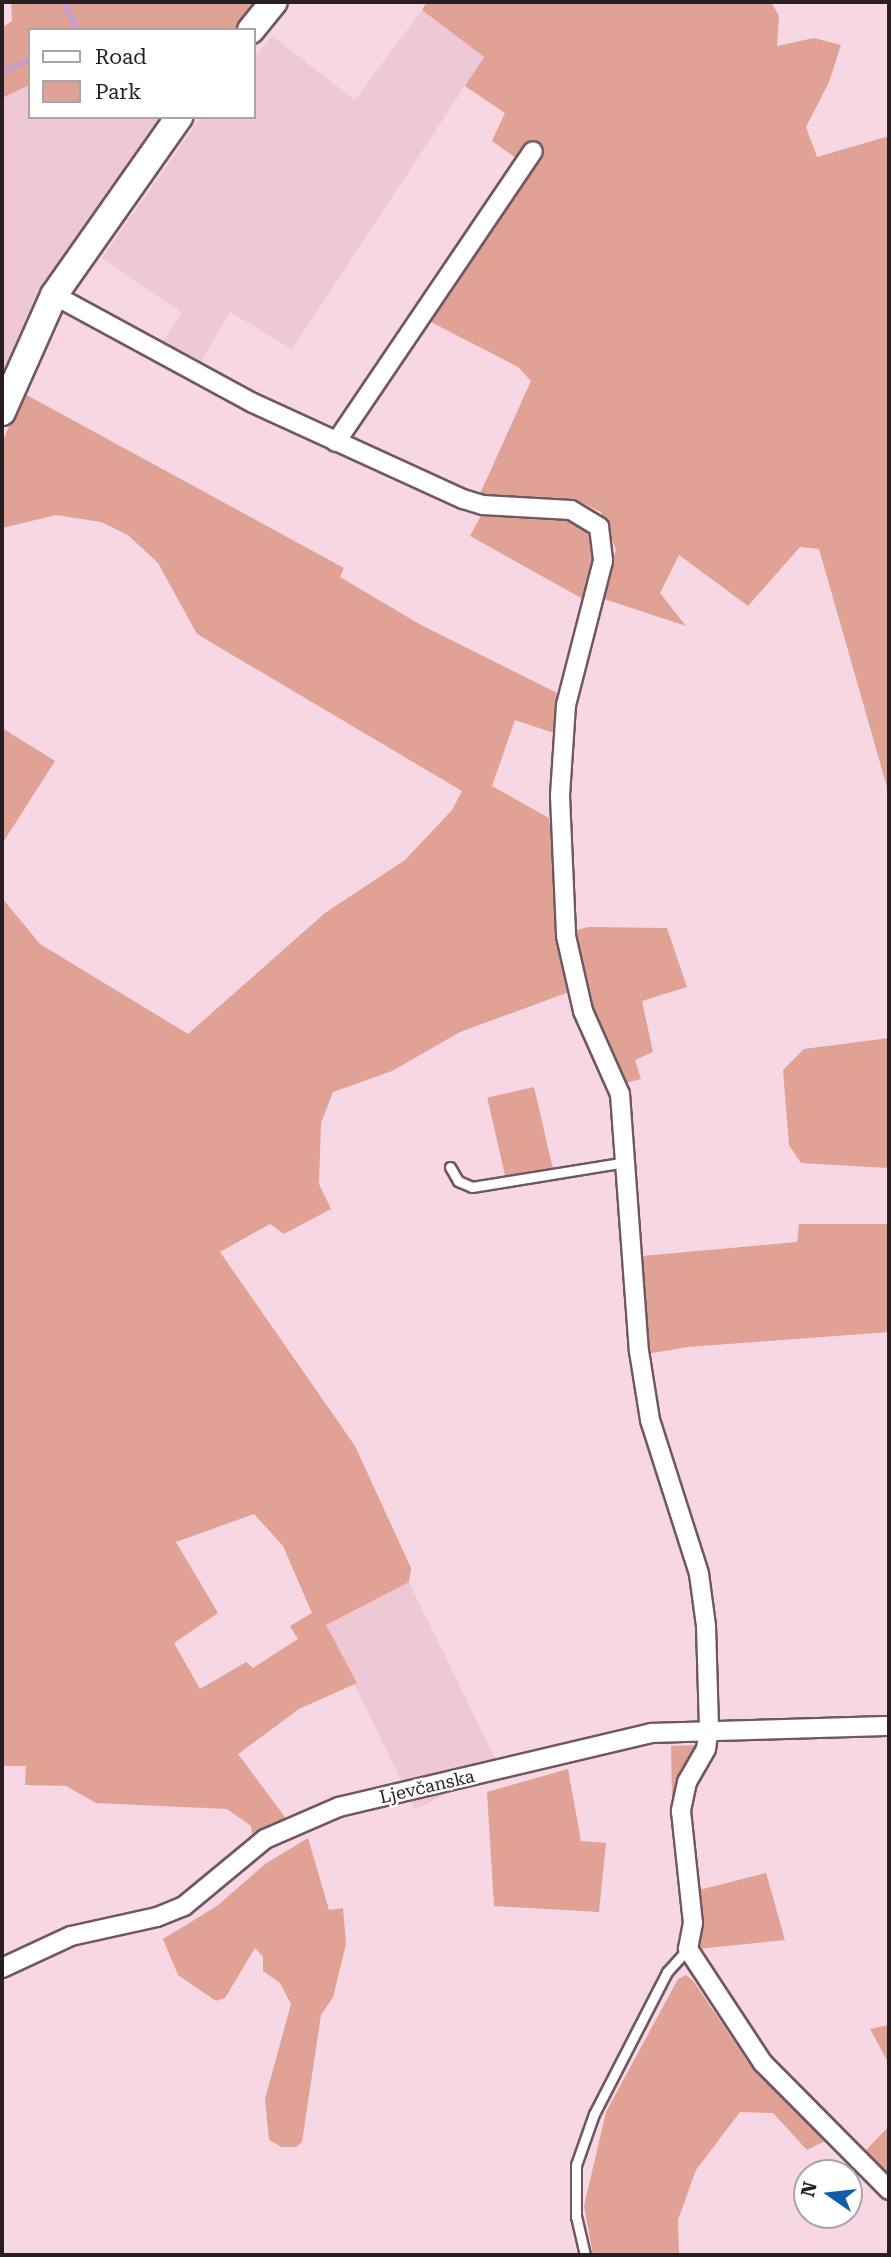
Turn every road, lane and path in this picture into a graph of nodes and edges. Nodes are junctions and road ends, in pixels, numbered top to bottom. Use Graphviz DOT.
graph roads {
  1 [pos="274,2"];
  2 [pos="253,28"];
  3 [pos="178,119"];
  4 [pos="533,151"];
  5 [pos="54,295"];
  6 [pos="2,412"];
  7 [pos="335,442"];
  8 [pos="626,1162"];
  9 [pos="450,1167"];
  10 [pos="889,1726"];
  11 [pos="709,1728"];
  12 [pos="688,1949"];
  13 [pos="2,1968"];
  14 [pos="889,2190"];
  15 [pos="585,2255"];
  1 -- 2 [label="street"];
  3 -- 5 [label="street"];
  4 -- 7 [label="street"];
  5 -- 6 [label="street"];
  5 -- 7 [label="street"];
  7 -- 8 [label="street"];
  8 -- 9 [label="lane"];
  8 -- 11 [label="street"];
  10 -- 11 [label="street, Ljevčanska"];
  11 -- 12 [label="street"];
  11 -- 13 [label="street, Ljevčanska"];
  12 -- 14 [label="street"];
  12 -- 15 [label="lane"];
}
